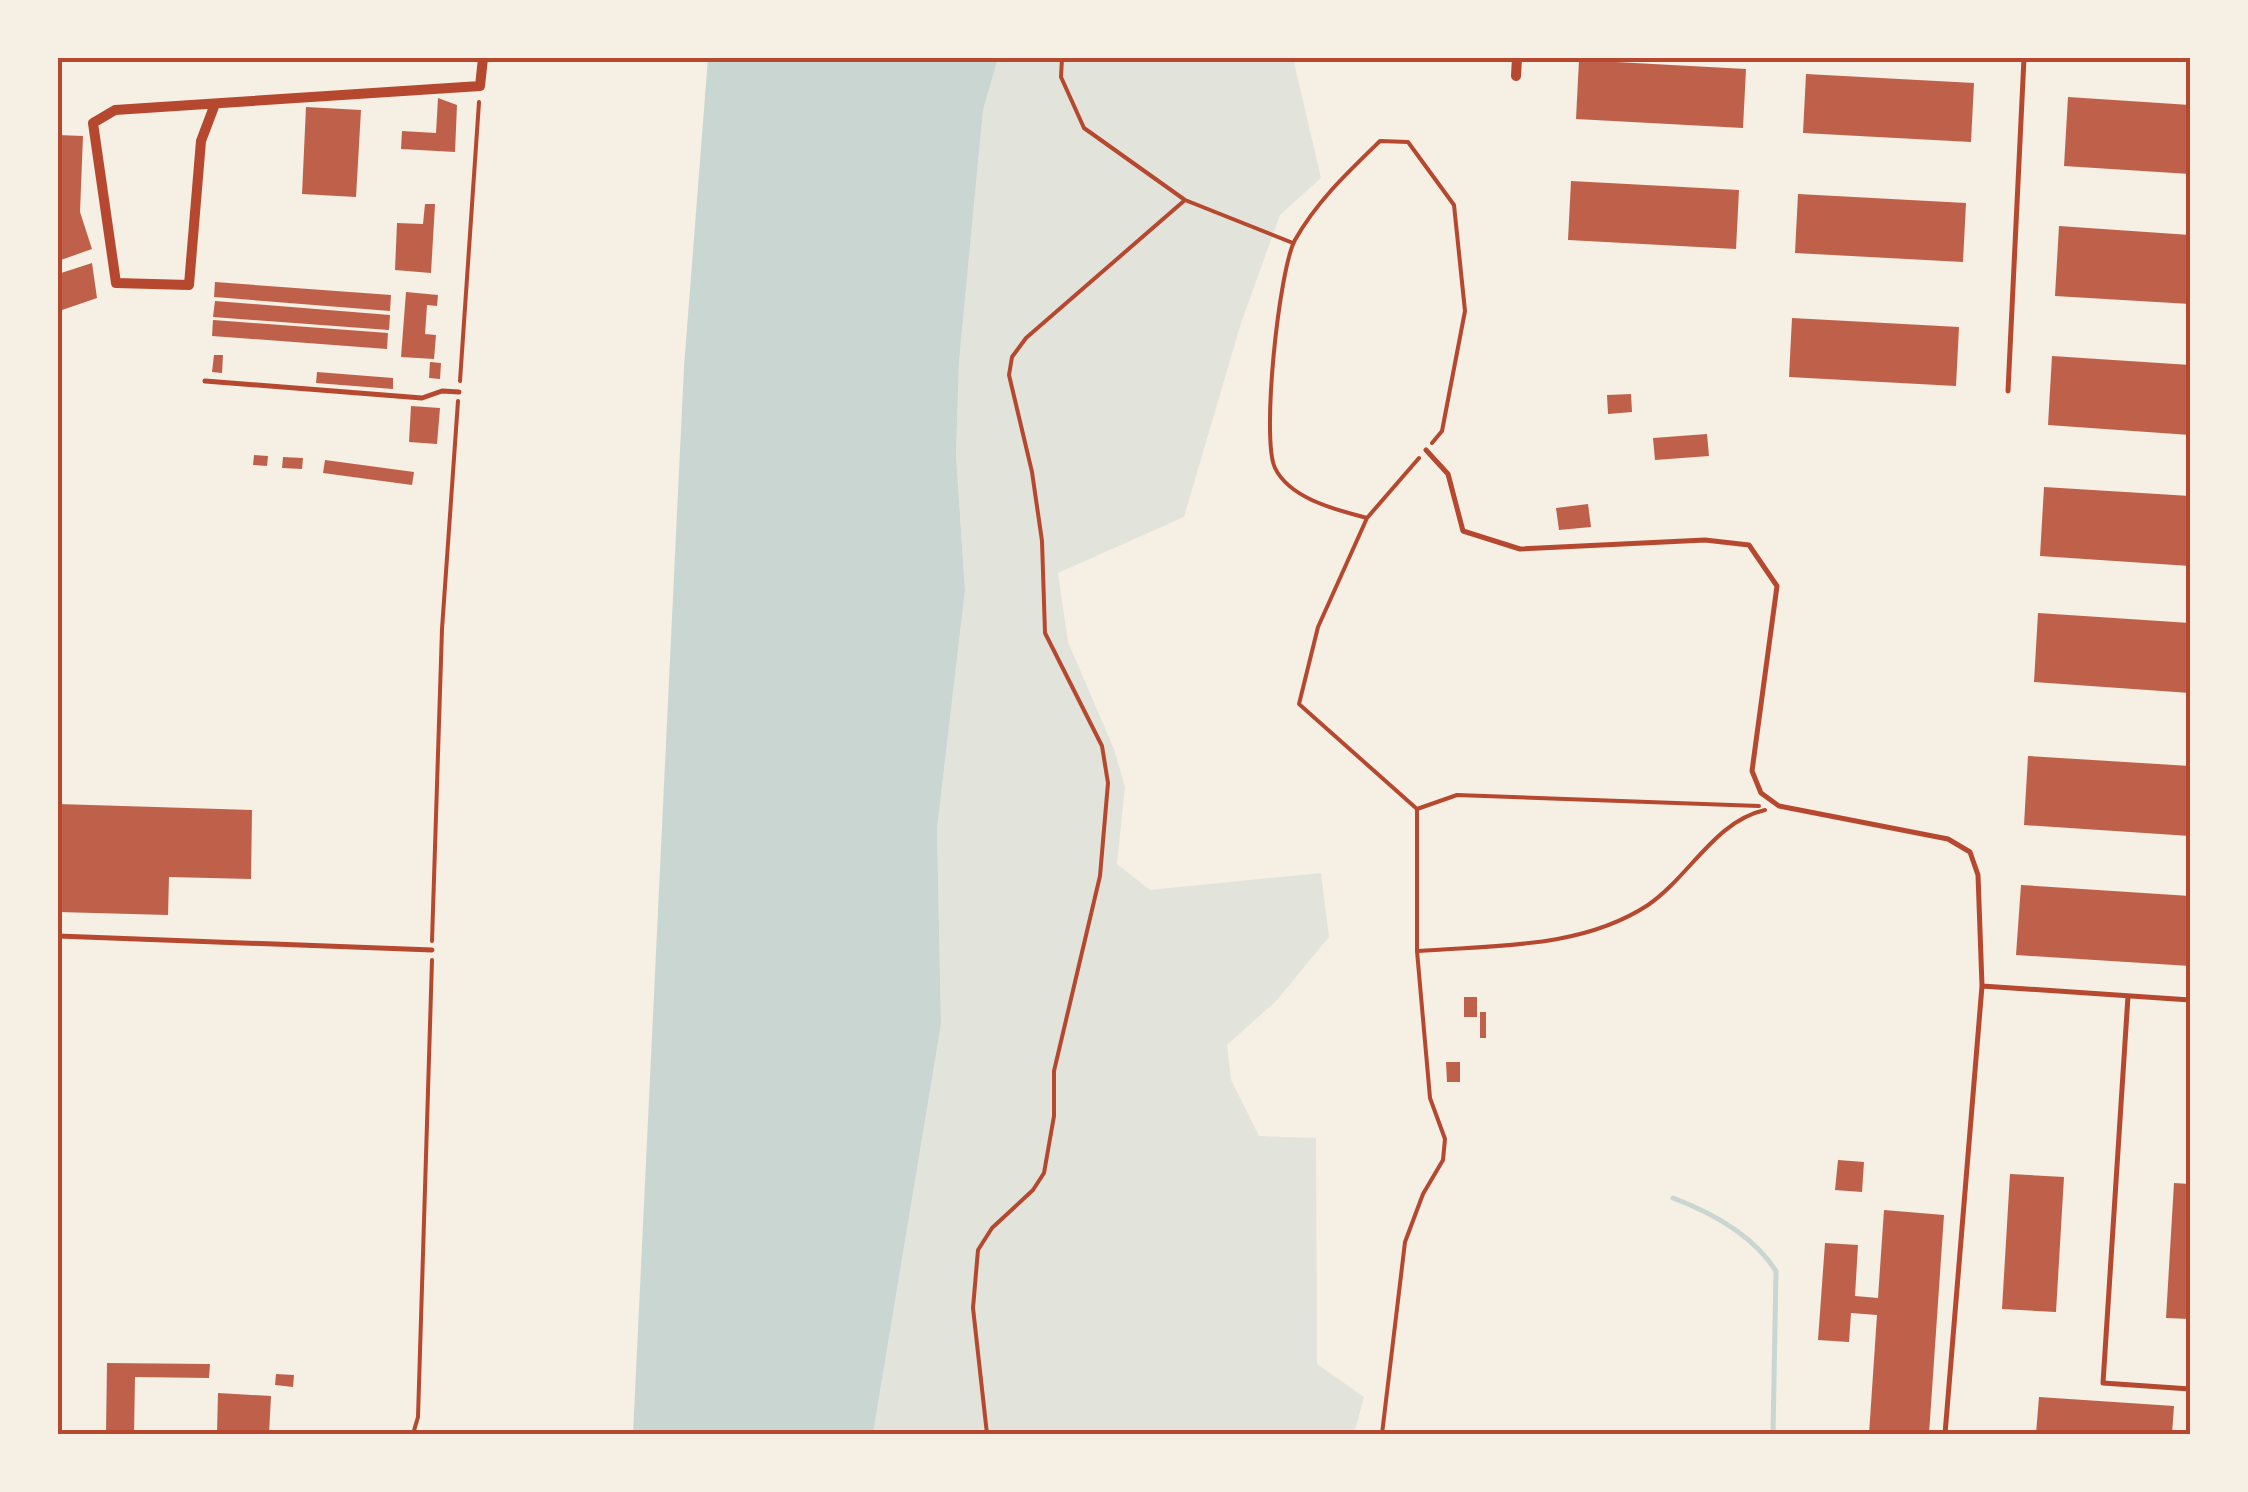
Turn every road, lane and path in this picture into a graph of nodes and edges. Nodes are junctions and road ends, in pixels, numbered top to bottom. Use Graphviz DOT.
graph roads {
  1 [pos="482,58"];
  2 [pos="1062,58"];
  3 [pos="1517,58"];
  4 [pos="2024,58"];
  5 [pos="1516,76"];
  6 [pos="480,86"];
  7 [pos="215,104"];
  8 [pos="1185,200"];
  9 [pos="1293,243"];
  10 [pos="205,381"];
  11 [pos="2008,391"];
  12 [pos="459,392"];
  13 [pos="1426,450"];
  14 [pos="1367,518"];
  15 [pos="1779,806"];
  16 [pos="1417,809"];
  17 [pos="58,936"];
  18 [pos="432,950"];
  19 [pos="1417,952"];
  20 [pos="1982,986"];
  21 [pos="2128,996"];
  22 [pos="2190,1000"];
  23 [pos="2190,1389"];
  24 [pos="413,1434"];
  25 [pos="987,1434"];
  26 [pos="1382,1434"];
  27 [pos="1945,1434"];
  1 -- 6 [label="street"];
  2 -- 8 [label="path"];
  3 -- 5 [label="street"];
  4 -- 11 [label="lane"];
  6 -- 7 [label="street"];
  6 -- 12 [label="path"];
  7 -- 7 [label="street"];
  8 -- 9 [label="path"];
  8 -- 25 [label="path"];
  9 -- 13 [label="path"];
  9 -- 14 [label="path"];
  10 -- 12 [label="lane"];
  12 -- 18 [label="path"];
  13 -- 14 [label="path"];
  13 -- 15 [label="lane"];
  14 -- 16 [label="path"];
  15 -- 16 [label="path"];
  15 -- 19 [label="path"];
  15 -- 20 [label="lane"];
  16 -- 19 [label="path"];
  17 -- 18 [label="lane"];
  18 -- 24 [label="path"];
  19 -- 26 [label="path"];
  20 -- 21 [label="lane"];
  20 -- 27 [label="lane"];
  21 -- 22 [label="lane"];
  21 -- 23 [label="lane"];
}
